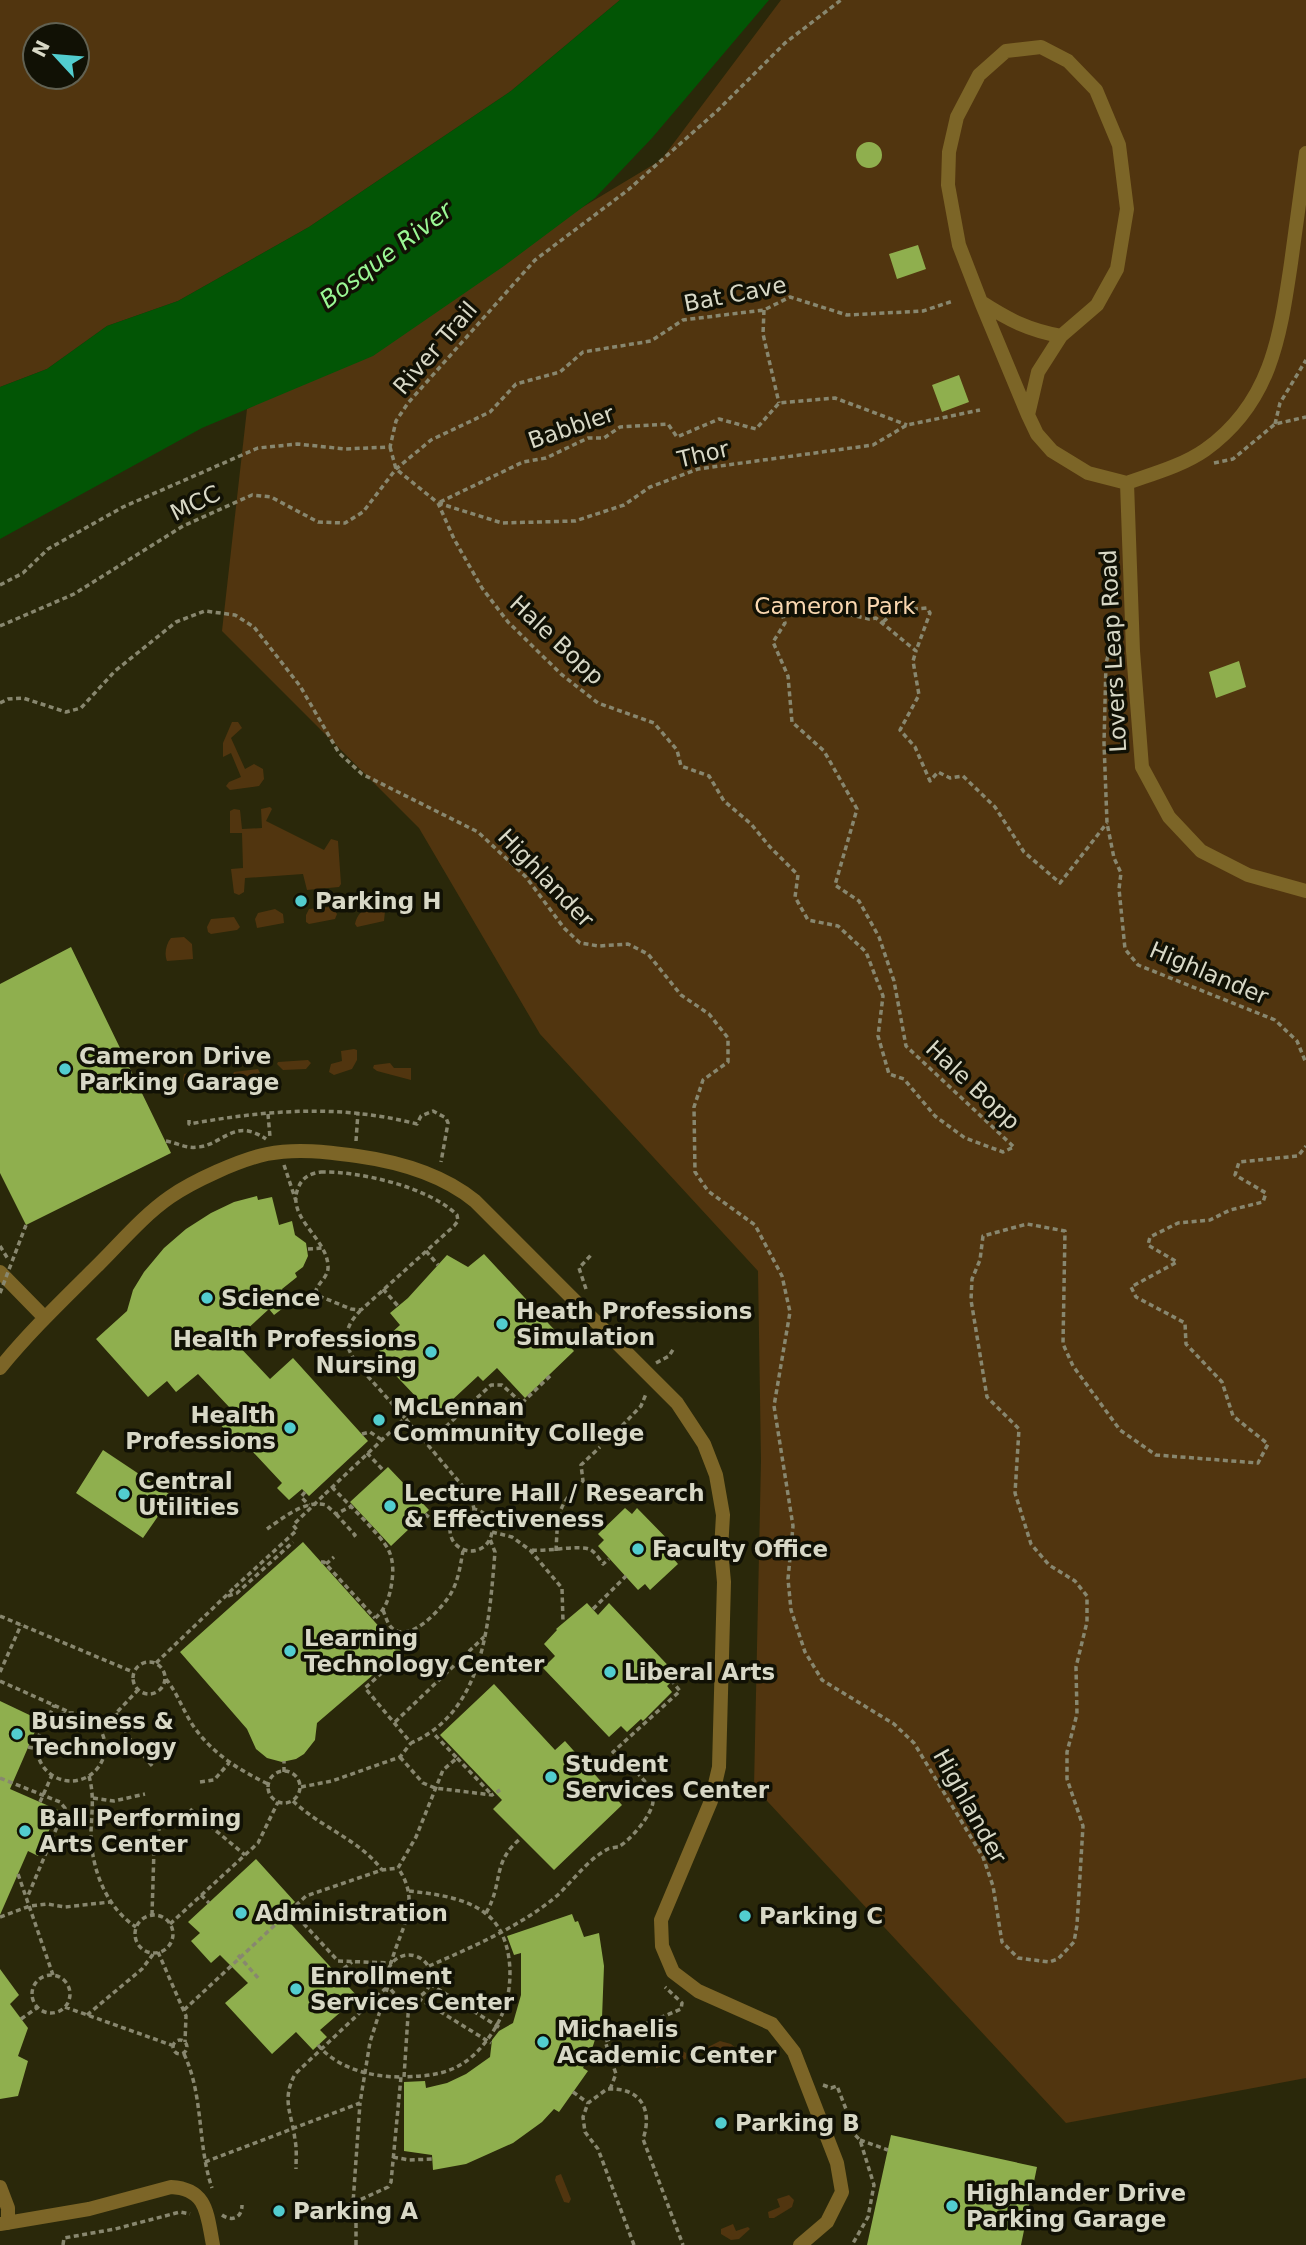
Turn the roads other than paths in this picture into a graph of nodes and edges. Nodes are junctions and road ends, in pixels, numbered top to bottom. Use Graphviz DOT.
graph roads {
  1 [pos="1306,153"];
  2 [pos="981,302"];
  3 [pos="1061,336"];
  4 [pos="1028,415"];
  5 [pos="1127,483"];
  6 [pos="1306,891"];
  7 [pos="0,1272"];
  8 [pos="45,1318"];
  9 [pos="0,1367"];
  10 [pos="0,2187"];
  11 [pos="4,2223"];
  12 [pos="213,2245"];
  13 [pos="800,2245"];
  1 -- 5 [label="street"];
  2 -- 3 [label="street"];
  2 -- 3 [label="street"];
  2 -- 4 [label="street"];
  3 -- 4 [label="street"];
  4 -- 5 [label="street"];
  5 -- 6 [label="street, Lovers Leap Road"];
  7 -- 8 [label="street"];
  8 -- 9 [label="street"];
  8 -- 13 [label="street"];
  10 -- 11 [label="street"];
  11 -- 12 [label="street"];
}
